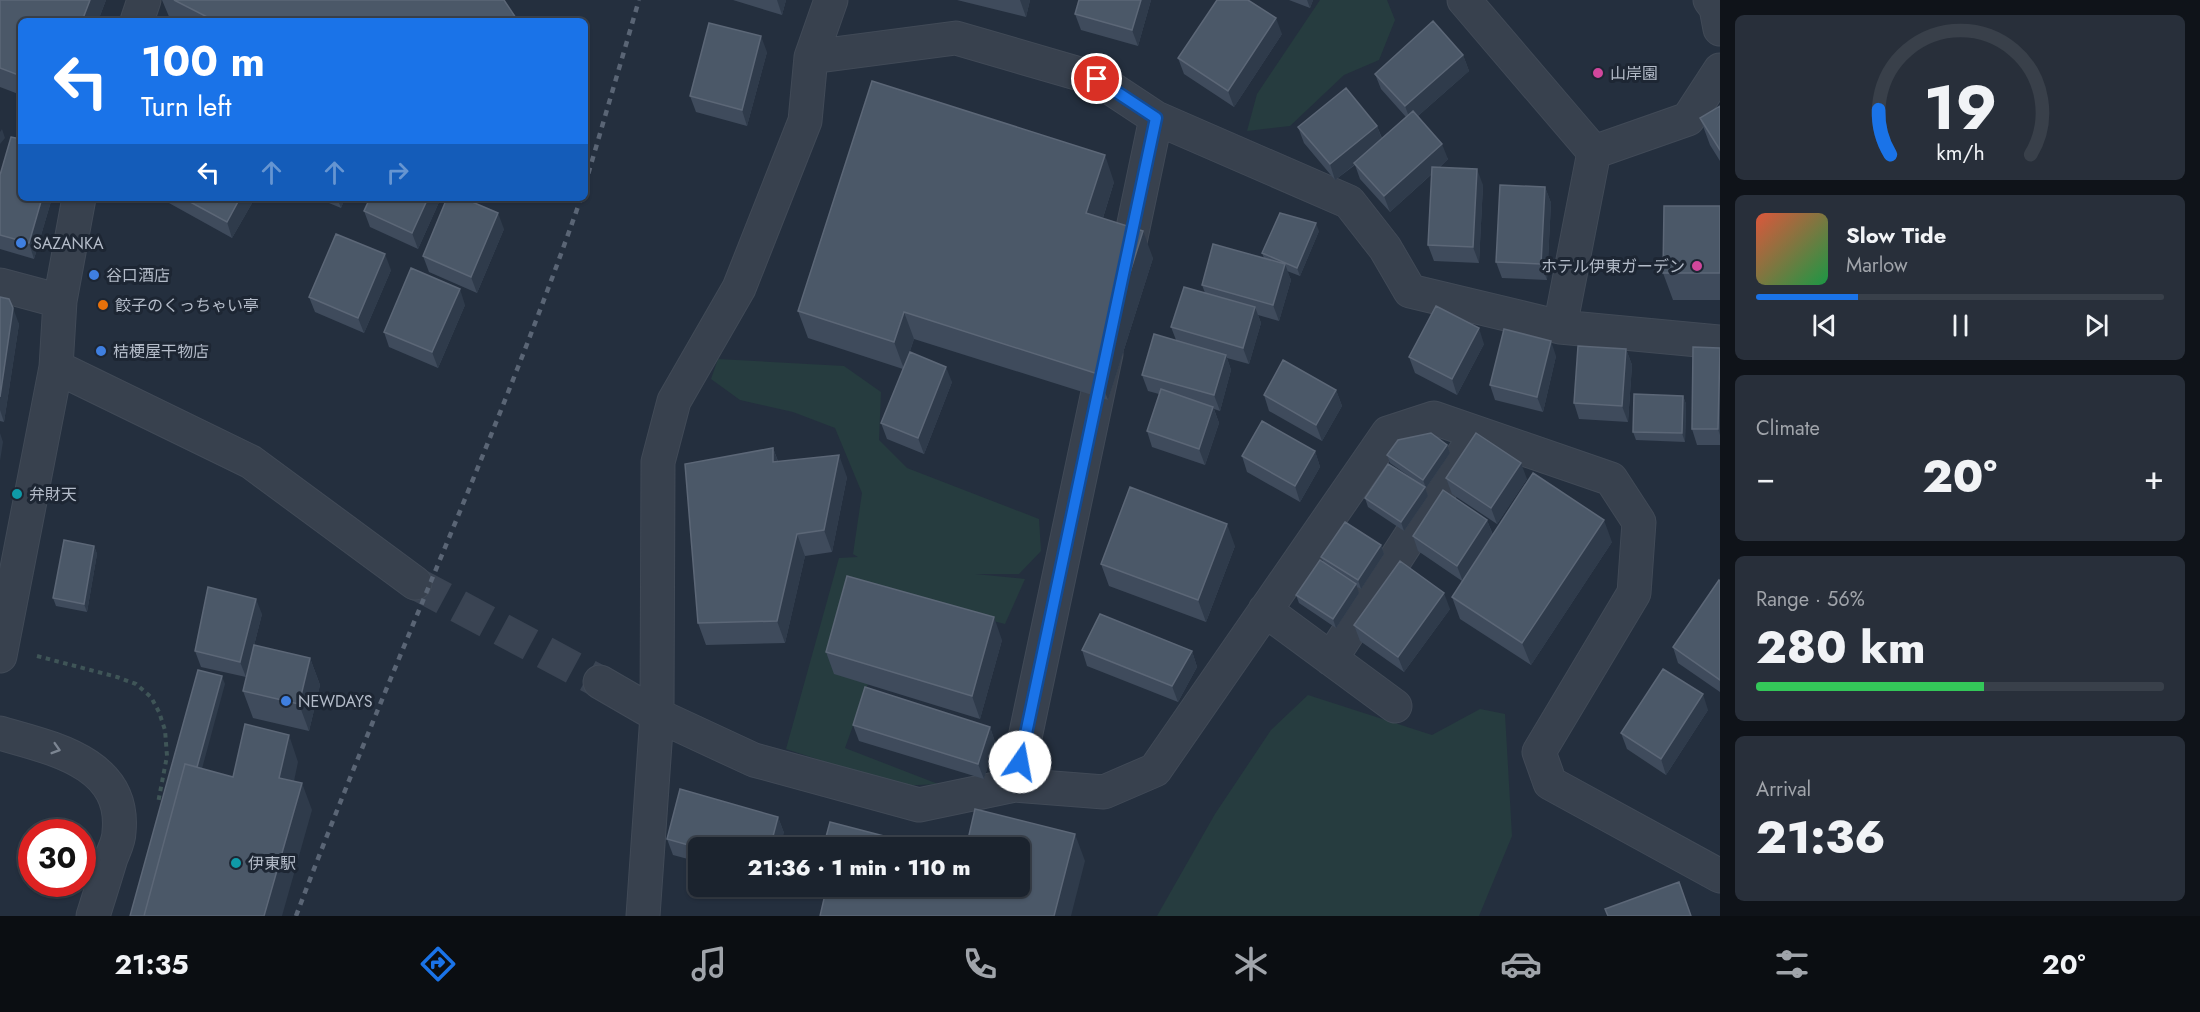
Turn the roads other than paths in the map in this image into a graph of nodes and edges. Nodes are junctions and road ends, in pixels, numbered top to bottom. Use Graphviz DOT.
graph roads {
  1 [pos="144,0"];
  2 [pos="831,0"];
  3 [pos="1464,0"];
  4 [pos="1710,0"];
  5 [pos="138,18"];
  6 [pos="1720,29"];
  7 [pos="811,57"];
  8 [pos="1720,70"];
  9 [pos="1156,118"];
  10 [pos="1594,152"];
  11 [pos="79,201"];
  12 [pos="0,285"];
  13 [pos="60,301"];
  14 [pos="1560,327"];
  15 [pos="1720,342"];
  16 [pos="56,367"];
  17 [pos="1478,433"];
  18 [pos="415,583"];
  19 [pos="1265,610"];
  20 [pos="0,657"];
  21 [pos="1331,659"];
  22 [pos="600,682"];
  23 [pos="1395,706"];
  24 [pos="657,715"];
  25 [pos="0,734"];
  26 [pos="1016,785"];
  27 [pos="1720,876"];
  28 [pos="93,916"];
  29 [pos="643,916"];
  1 -- 5 [label="street"];
  2 -- 7 [label="street"];
  3 -- 10 [label="street"];
  4 -- 6 [label="street"];
  7 -- 9 [label="street"];
  7 -- 24 [label="street"];
  8 -- 10 [label="street"];
  9 -- 14 [label="street"];
  9 -- 26 [label="street"];
  10 -- 14 [label="street"];
  11 -- 13 [label="street"];
  12 -- 13 [label="street"];
  13 -- 16 [label="street"];
  14 -- 15 [label="street"];
  16 -- 18 [label="street"];
  16 -- 20 [label="street"];
  17 -- 19 [label="street"];
  17 -- 21 [label="street"];
  17 -- 27 [label="street"];
  19 -- 21 [label="street"];
  19 -- 26 [label="street"];
  21 -- 23 [label="street"];
  22 -- 24 [label="street"];
  24 -- 26 [label="street"];
  24 -- 29 [label="street"];
  25 -- 28 [label="street, one-way"];
}
